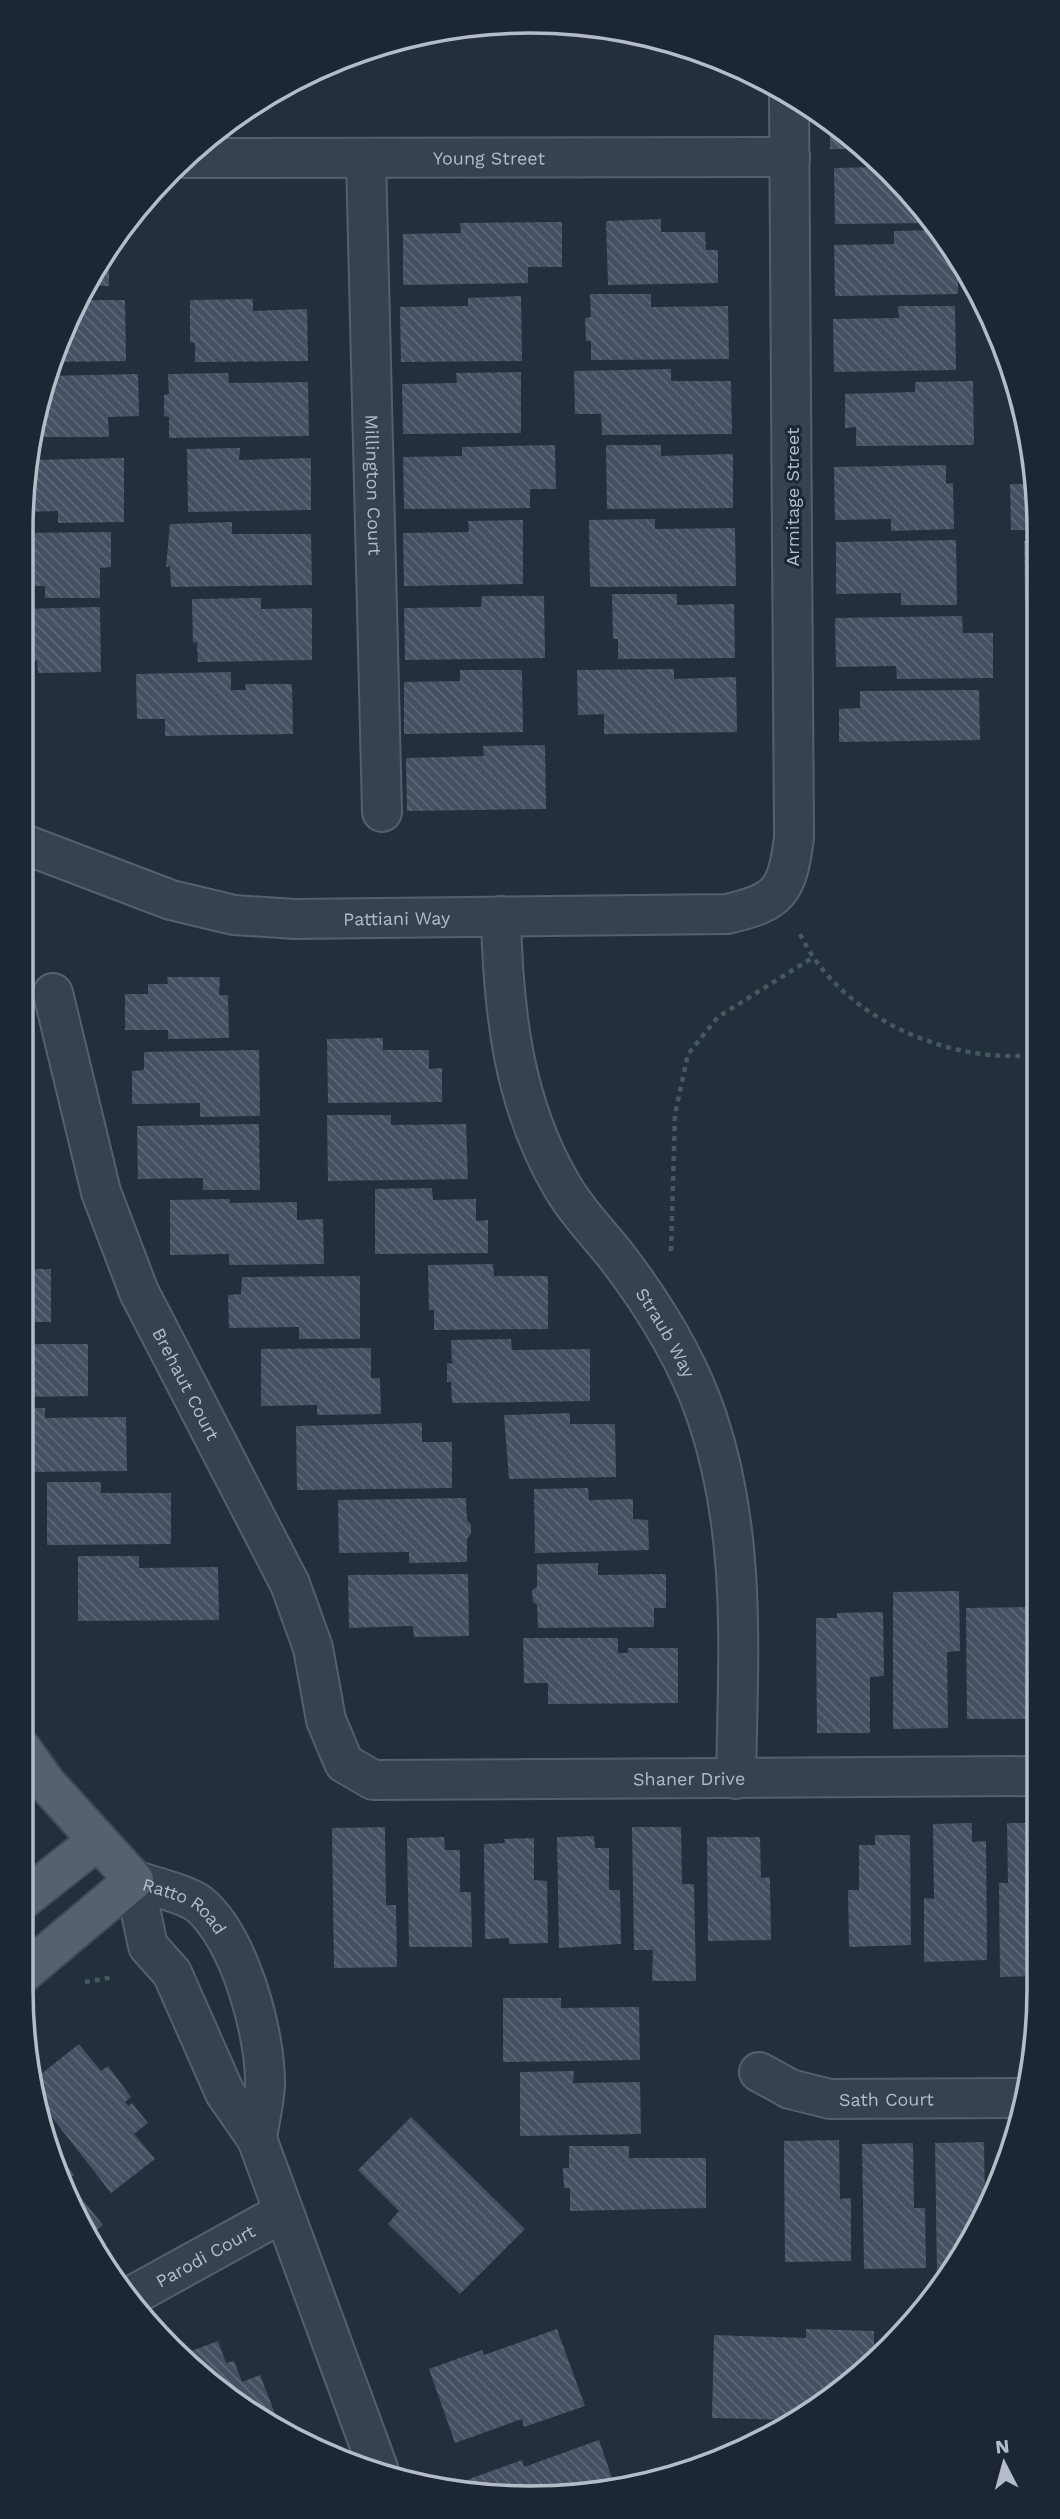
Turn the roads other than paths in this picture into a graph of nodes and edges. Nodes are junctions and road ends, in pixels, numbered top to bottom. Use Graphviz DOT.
graph roads {
  1 [pos="789,107"];
  2 [pos="790,157"];
  3 [pos="201,158"];
  4 [pos="366,158"];
  5 [pos="382,812"];
  6 [pos="33,848"];
  7 [pos="780,892"];
  8 [pos="501,916"];
  9 [pos="52,993"];
  10 [pos="344,1763"];
  11 [pos="33,1765"];
  12 [pos="1027,1776"];
  13 [pos="736,1779"];
  14 [pos="97,1840"];
  15 [pos="134,1880"];
  16 [pos="33,1891"];
  17 [pos="33,1965"];
  18 [pos="759,2072"];
  19 [pos="1014,2098"];
  20 [pos="257,2139"];
  21 [pos="282,2214"];
  22 [pos="137,2293"];
  23 [pos="375,2461"];
  1 -- 2 [label="street, Armitage Street"];
  2 -- 4 [label="street, Young Street"];
  2 -- 7 [label="street, Armitage Street"];
  3 -- 4 [label="street, Young Street"];
  4 -- 5 [label="street, Millington Court"];
  6 -- 8 [label="street, Pattiani Way"];
  7 -- 8 [label="street, Pattiani Way"];
  8 -- 13 [label="street, Straub Way"];
  9 -- 10 [label="street, Brehaut Court"];
  10 -- 13 [label="street, Shaner Drive"];
  11 -- 14 [label="main road"];
  12 -- 13 [label="street, Shaner Drive"];
  14 -- 15 [label="main road"];
  14 -- 16 [label="main road"];
  15 -- 17 [label="main road"];
  15 -- 20 [label="street, Ratto Road"];
  15 -- 20 [label="street, Ratto Road"];
  18 -- 19 [label="street, Sath Court"];
  20 -- 21 [label="street, Ratto Road"];
  21 -- 22 [label="street, Parodi Court"];
  21 -- 23 [label="street, Ratto Road"];
}
